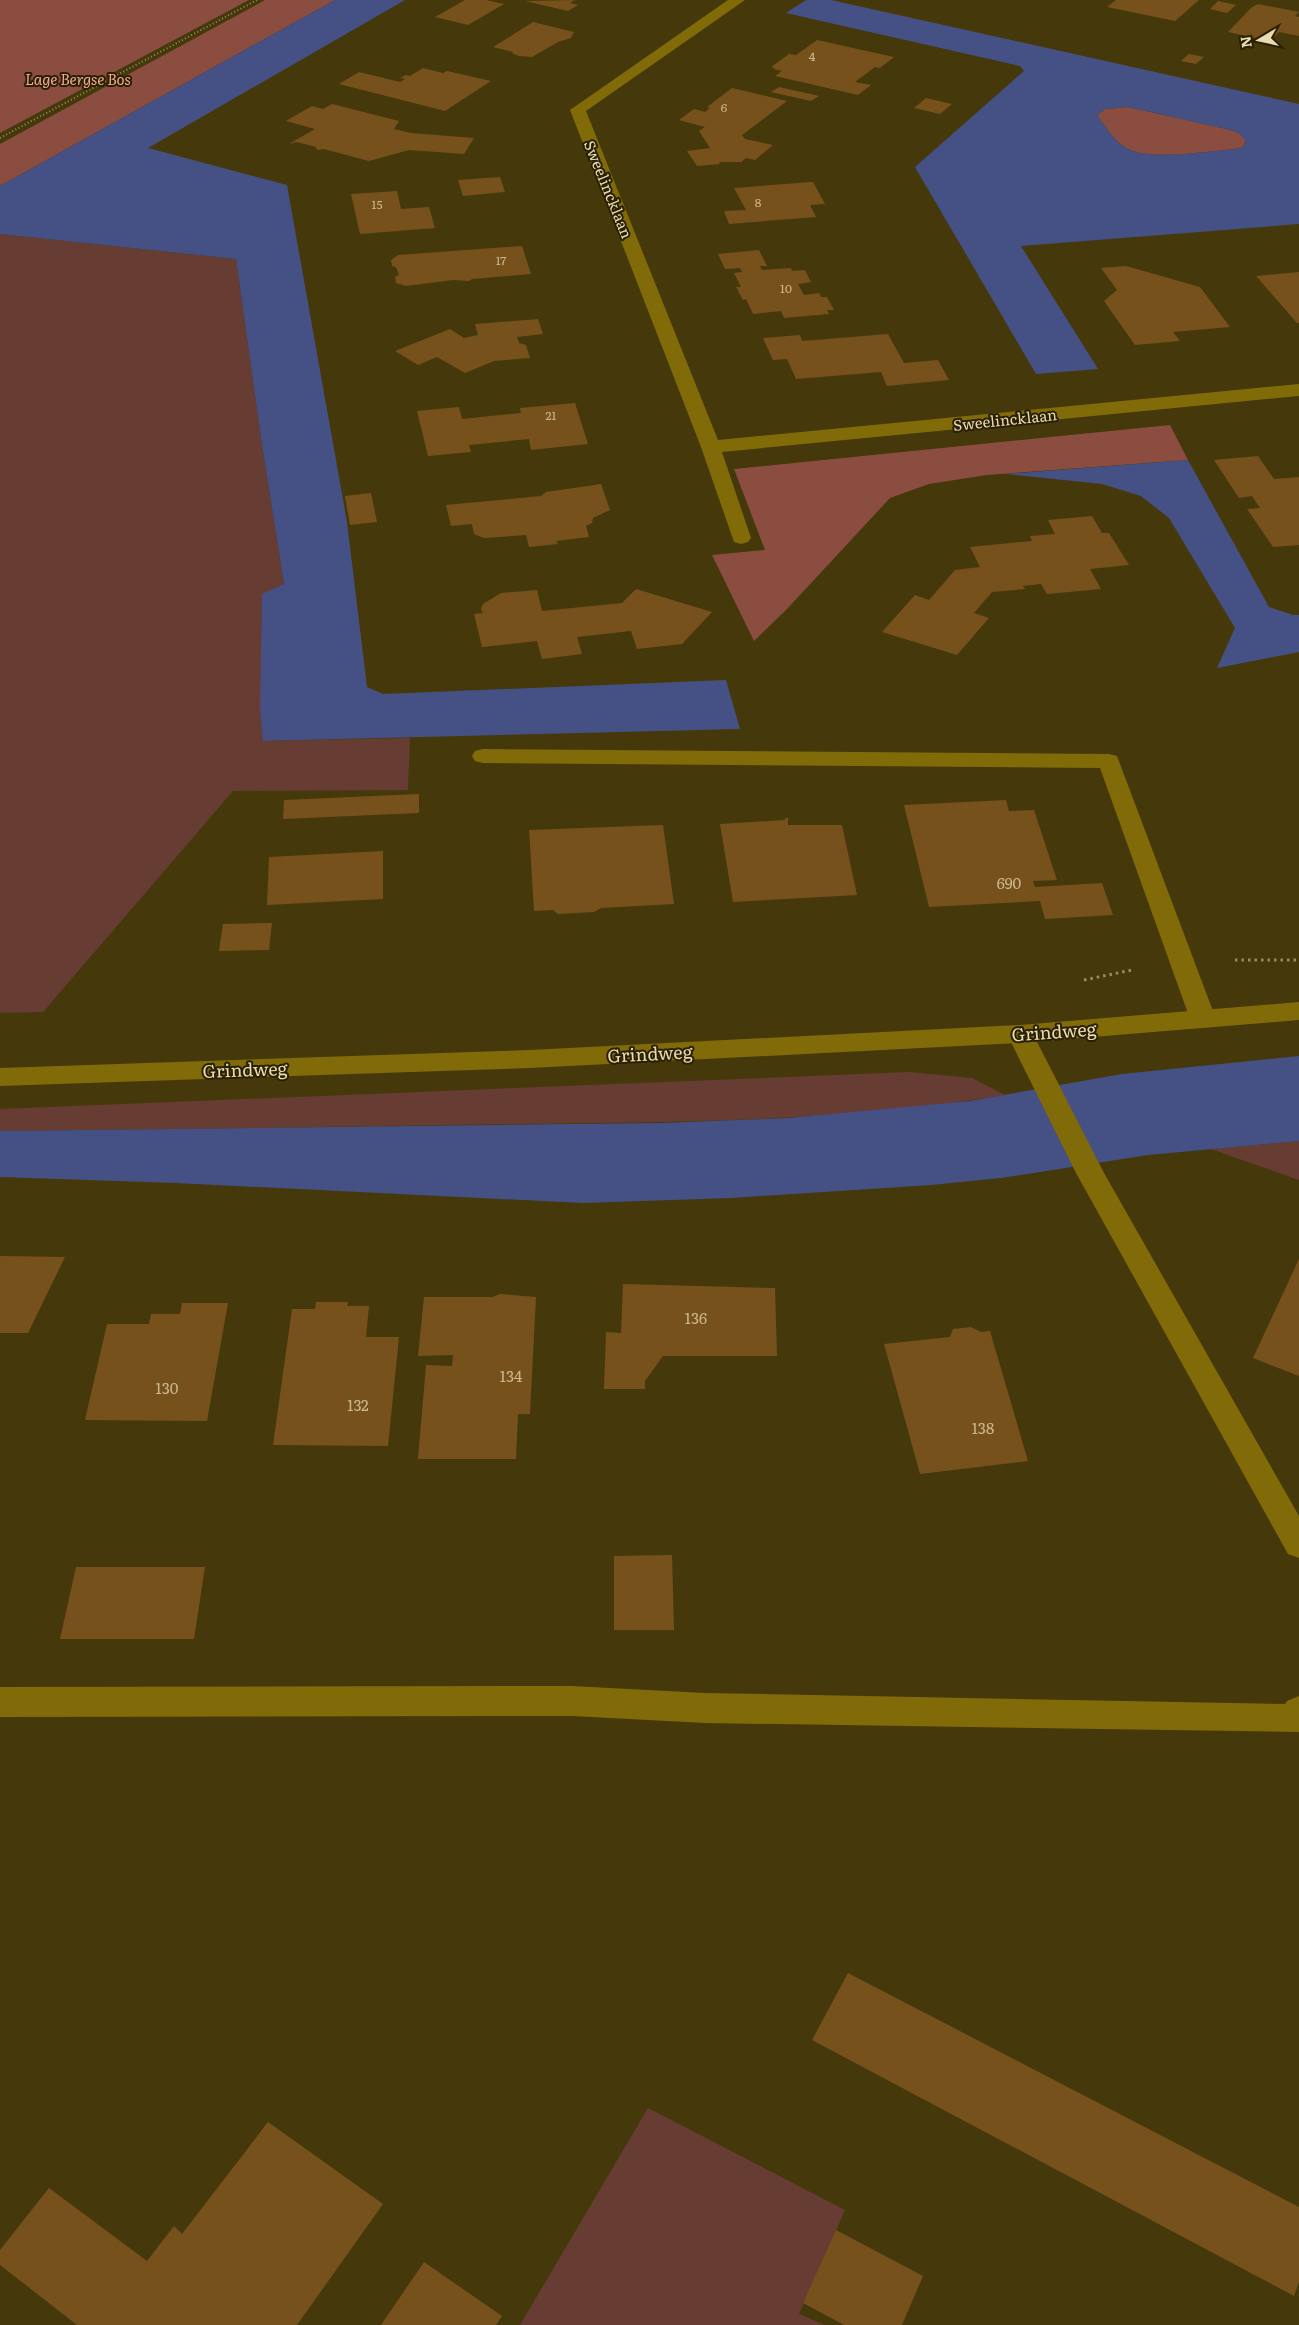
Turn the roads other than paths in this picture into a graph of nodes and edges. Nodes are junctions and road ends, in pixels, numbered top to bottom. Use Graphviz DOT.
graph roads {
  1 [pos="738,0"];
  2 [pos="1299,390"];
  3 [pos="711,447"];
  4 [pos="741,538"];
  5 [pos="483,756"];
  6 [pos="1299,1011"];
  7 [pos="1203,1019"];
  8 [pos="1020,1034"];
  9 [pos="0,1077"];
  10 [pos="1299,1545"];
  11 [pos="0,1702"];
  12 [pos="1299,1711"];
  1 -- 3 [label="street, Sweelincklaan"];
  2 -- 3 [label="street, Sweelincklaan"];
  3 -- 4 [label="street, Sweelincklaan"];
  5 -- 7 [label="street"];
  6 -- 7 [label="street, Grindweg"];
  7 -- 8 [label="street, Grindweg"];
  8 -- 9 [label="street, Grindweg"];
  8 -- 10 [label="street"];
  11 -- 12 [label="street"];
}
